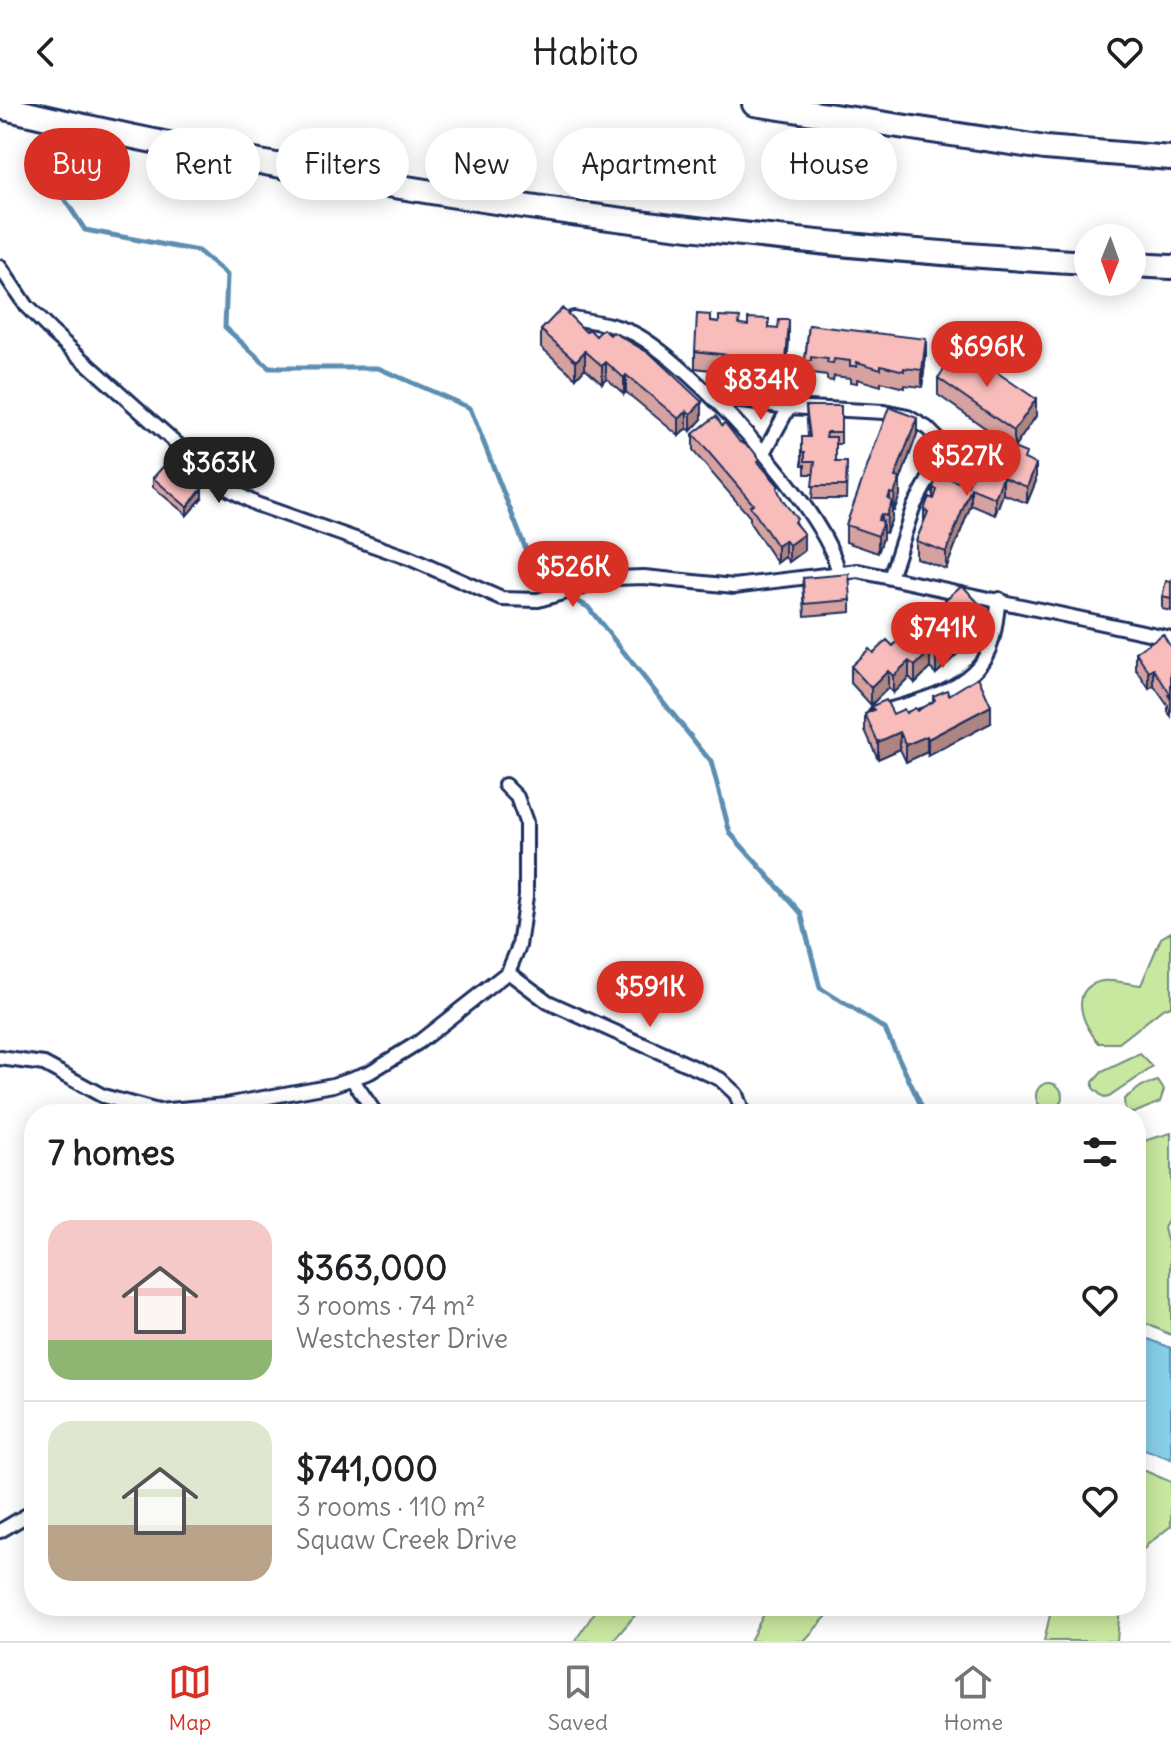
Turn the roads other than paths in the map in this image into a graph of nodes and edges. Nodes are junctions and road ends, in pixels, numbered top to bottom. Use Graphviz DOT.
graph roads {
  1 [pos="754,104"];
  2 [pos="0,107"];
  3 [pos="1171,158"];
  4 [pos="1074,262"];
  5 [pos="1146,266"];
  6 [pos="0,267"];
  7 [pos="1171,267"];
  8 [pos="573,318"];
  9 [pos="715,398"];
  10 [pos="789,407"];
  11 [pos="939,449"];
  12 [pos="764,453"];
  13 [pos="1007,459"];
  14 [pos="838,571"];
  15 [pos="891,575"];
  16 [pos="999,599"];
  17 [pos="1171,638"];
  18 [pos="865,716"];
  19 [pos="505,785"];
  20 [pos="508,972"];
  21 [pos="0,1058"];
  22 [pos="352,1079"];
  23 [pos="132,1104"];
  24 [pos="231,1104"];
  25 [pos="369,1104"];
  26 [pos="740,1104"];
  27 [pos="24,1517"];
  28 [pos="0,1531"];
  1 -- 3 [label="highway"];
  2 -- 4 [label="highway"];
  5 -- 7 [label="highway"];
  6 -- 14 [label="street"];
  8 -- 9 [label="street"];
  9 -- 10 [label="street"];
  9 -- 12 [label="street"];
  10 -- 11 [label="street"];
  10 -- 12 [label="street"];
  11 -- 13 [label="lane"];
  11 -- 15 [label="street"];
  12 -- 14 [label="street"];
  14 -- 15 [label="street"];
  15 -- 16 [label="street"];
  16 -- 17 [label="street"];
  16 -- 18 [label="street"];
  19 -- 20 [label="street"];
  20 -- 22 [label="street"];
  20 -- 26 [label="street"];
  21 -- 23 [label="street"];
  22 -- 24 [label="street"];
  22 -- 25 [label="street"];
  27 -- 28 [label="street"];
}
